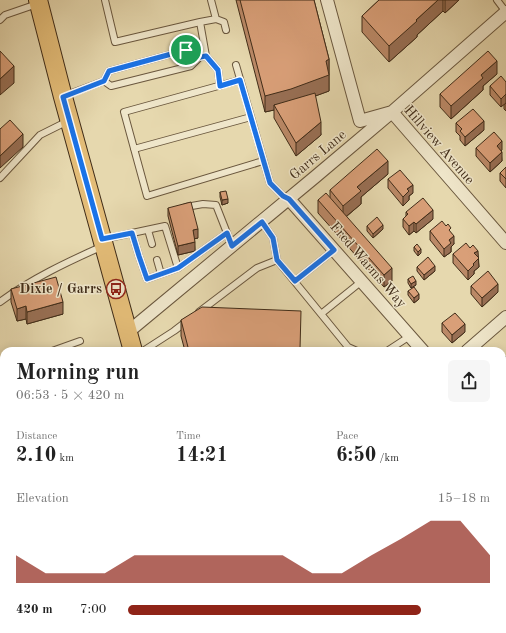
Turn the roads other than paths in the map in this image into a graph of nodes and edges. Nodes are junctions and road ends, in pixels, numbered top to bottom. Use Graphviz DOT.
graph roads {
  1 [pos="105,0"];
  2 [pos="211,0"];
  3 [pos="497,0"];
  4 [pos="38,2"];
  5 [pos="329,2"];
  6 [pos="506,12"];
  7 [pos="216,19"];
  8 [pos="0,20"];
  9 [pos="200,22"];
  10 [pos="226,30"];
  11 [pos="203,57"];
  12 [pos="236,65"];
  13 [pos="240,80"];
  14 [pos="104,81"];
  15 [pos="220,86"];
  16 [pos="63,97"];
  17 [pos="392,112"];
  18 [pos="251,118"];
  19 [pos="70,120"];
  20 [pos="134,149"];
  21 [pos="264,161"];
  22 [pos="0,178"];
  23 [pos="289,199"];
  24 [pos="177,209"];
  25 [pos="262,222"];
  26 [pos="148,230"];
  27 [pos="132,233"];
  28 [pos="227,233"];
  29 [pos="103,242"];
  30 [pos="152,244"];
  31 [pos="506,244"];
  32 [pos="232,246"];
  33 [pos="334,250"];
  34 [pos="157,260"];
  35 [pos="277,260"];
  36 [pos="178,268"];
  37 [pos="161,274"];
  38 [pos="295,281"];
  39 [pos="362,281"];
  40 [pos="0,302"];
  41 [pos="321,314"];
  42 [pos="506,317"];
  43 [pos="128,332"];
  44 [pos="410,336"];
  45 [pos="80,341"];
  46 [pos="63,347"];
  47 [pos="132,347"];
  48 [pos="149,347"];
  49 [pos="348,347"];
  50 [pos="393,347"];
  51 [pos="420,347"];
  52 [pos="472,347"];
  1 -- 9 [label="lane"];
  2 -- 7 [label="lane"];
  3 -- 6 [label="lane"];
  4 -- 8 [label="lane"];
  4 -- 16 [label="main road"];
  5 -- 17 [label="street, Hillview Avenue"];
  6 -- 17 [label="street, Garrs Lane"];
  7 -- 9 [label="lane"];
  7 -- 10 [label="lane"];
  9 -- 11 [label="lane"];
  11 -- 14 [label="lane"];
  11 -- 14 [label="lane"];
  11 -- 15 [label="lane"];
  12 -- 13 [label="lane"];
  13 -- 15 [label="lane"];
  13 -- 18 [label="lane"];
  14 -- 16 [label="lane"];
  15 -- 20 [label="lane"];
  16 -- 19 [label="main road"];
  17 -- 23 [label="street, Garrs Lane"];
  17 -- 31 [label="street, Hillview Avenue"];
  18 -- 20 [label="lane"];
  18 -- 21 [label="lane"];
  19 -- 22 [label="lane"];
  19 -- 29 [label="main road"];
  20 -- 21 [label="lane"];
  21 -- 23 [label="lane"];
  23 -- 25 [label="street, Garrs Lane"];
  23 -- 33 [label="street, Fred Warms Way"];
  24 -- 28 [label="lane"];
  25 -- 32 [label="street, Garrs Lane"];
  25 -- 35 [label="lane"];
  26 -- 27 [label="lane"];
  26 -- 30 [label="lane"];
  26 -- 36 [label="lane"];
  27 -- 29 [label="lane"];
  27 -- 37 [label="lane"];
  28 -- 32 [label="lane"];
  28 -- 36 [label="lane"];
  29 -- 40 [label="lane"];
  29 -- 43 [label="main road"];
  32 -- 43 [label="street, Garrs Lane"];
  33 -- 38 [label="lane"];
  33 -- 39 [label="street, Fred Warms Way"];
  34 -- 37 [label="lane"];
  35 -- 38 [label="lane"];
  35 -- 48 [label="lane"];
  36 -- 37 [label="lane"];
  38 -- 41 [label="lane"];
  39 -- 41 [label="lane"];
  39 -- 44 [label="street, Fred Warms Way"];
  41 -- 49 [label="lane"];
  42 -- 52 [label="street"];
  43 -- 47 [label="main road"];
  44 -- 50 [label="lane"];
  44 -- 51 [label="street, Fred Warms Way"];
  45 -- 46 [label="lane"];
}
